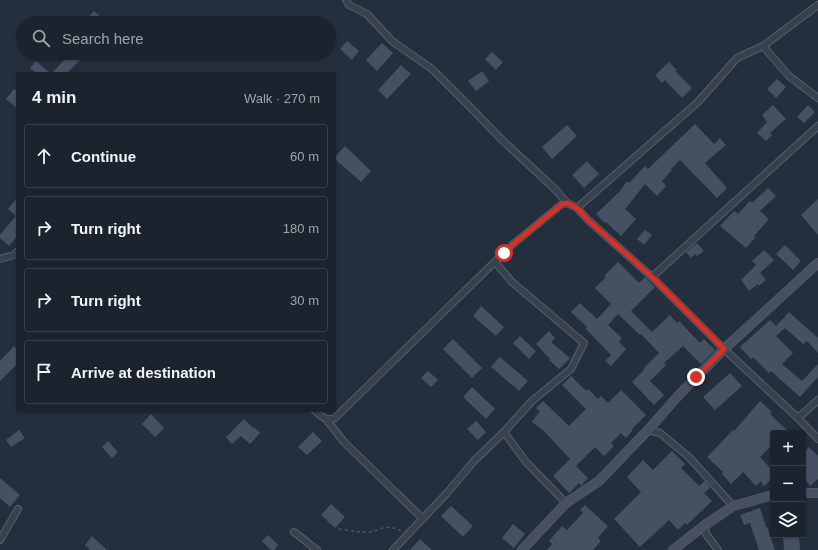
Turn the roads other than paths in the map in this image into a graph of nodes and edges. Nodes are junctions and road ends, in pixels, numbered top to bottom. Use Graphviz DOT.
graph roads {
  1 [pos="346,0"];
  2 [pos="818,4"];
  3 [pos="763,46"];
  4 [pos="818,98"];
  5 [pos="818,126"];
  6 [pos="567,203"];
  7 [pos="577,208"];
  8 [pos="16,253"];
  9 [pos="0,259"];
  10 [pos="495,262"];
  11 [pos="818,262"];
  12 [pos="652,277"];
  13 [pos="724,349"];
  14 [pos="818,400"];
  15 [pos="317,412"];
  16 [pos="659,418"];
  17 [pos="798,418"];
  18 [pos="326,419"];
  19 [pos="648,430"];
  20 [pos="504,432"];
  21 [pos="660,433"];
  22 [pos="818,439"];
  23 [pos="806,493"];
  24 [pos="818,493"];
  25 [pos="770,496"];
  26 [pos="566,503"];
  27 [pos="733,506"];
  28 [pos="18,508"];
  29 [pos="422,518"];
  30 [pos="705,525"];
  31 [pos="294,532"];
  32 [pos="0,540"];
  33 [pos="317,550"];
  34 [pos="393,550"];
  35 [pos="522,550"];
  36 [pos="673,550"];
  37 [pos="718,550"];
  1 -- 6 [label="street"];
  2 -- 3 [label="street"];
  3 -- 4 [label="street"];
  3 -- 7 [label="street"];
  5 -- 12 [label="street"];
  6 -- 7 [label="street"];
  6 -- 10 [label="street"];
  7 -- 12 [label="street"];
  8 -- 9 [label="street"];
  10 -- 18 [label="street"];
  10 -- 20 [label="street"];
  11 -- 13 [label="street"];
  12 -- 13 [label="street"];
  13 -- 16 [label="street"];
  13 -- 17 [label="street"];
  14 -- 17 [label="street"];
  15 -- 18 [label="street"];
  16 -- 19 [label="street"];
  16 -- 21 [label="street"];
  17 -- 22 [label="street"];
  18 -- 29 [label="street"];
  19 -- 21 [label="street"];
  19 -- 26 [label="street"];
  20 -- 26 [label="street"];
  20 -- 29 [label="street"];
  21 -- 27 [label="street"];
  23 -- 24 [label="street"];
  25 -- 27 [label="street"];
  26 -- 35 [label="street"];
  27 -- 30 [label="street"];
  28 -- 32 [label="street"];
  29 -- 34 [label="street"];
  30 -- 36 [label="street"];
  30 -- 37 [label="street"];
  31 -- 33 [label="street"];
}
